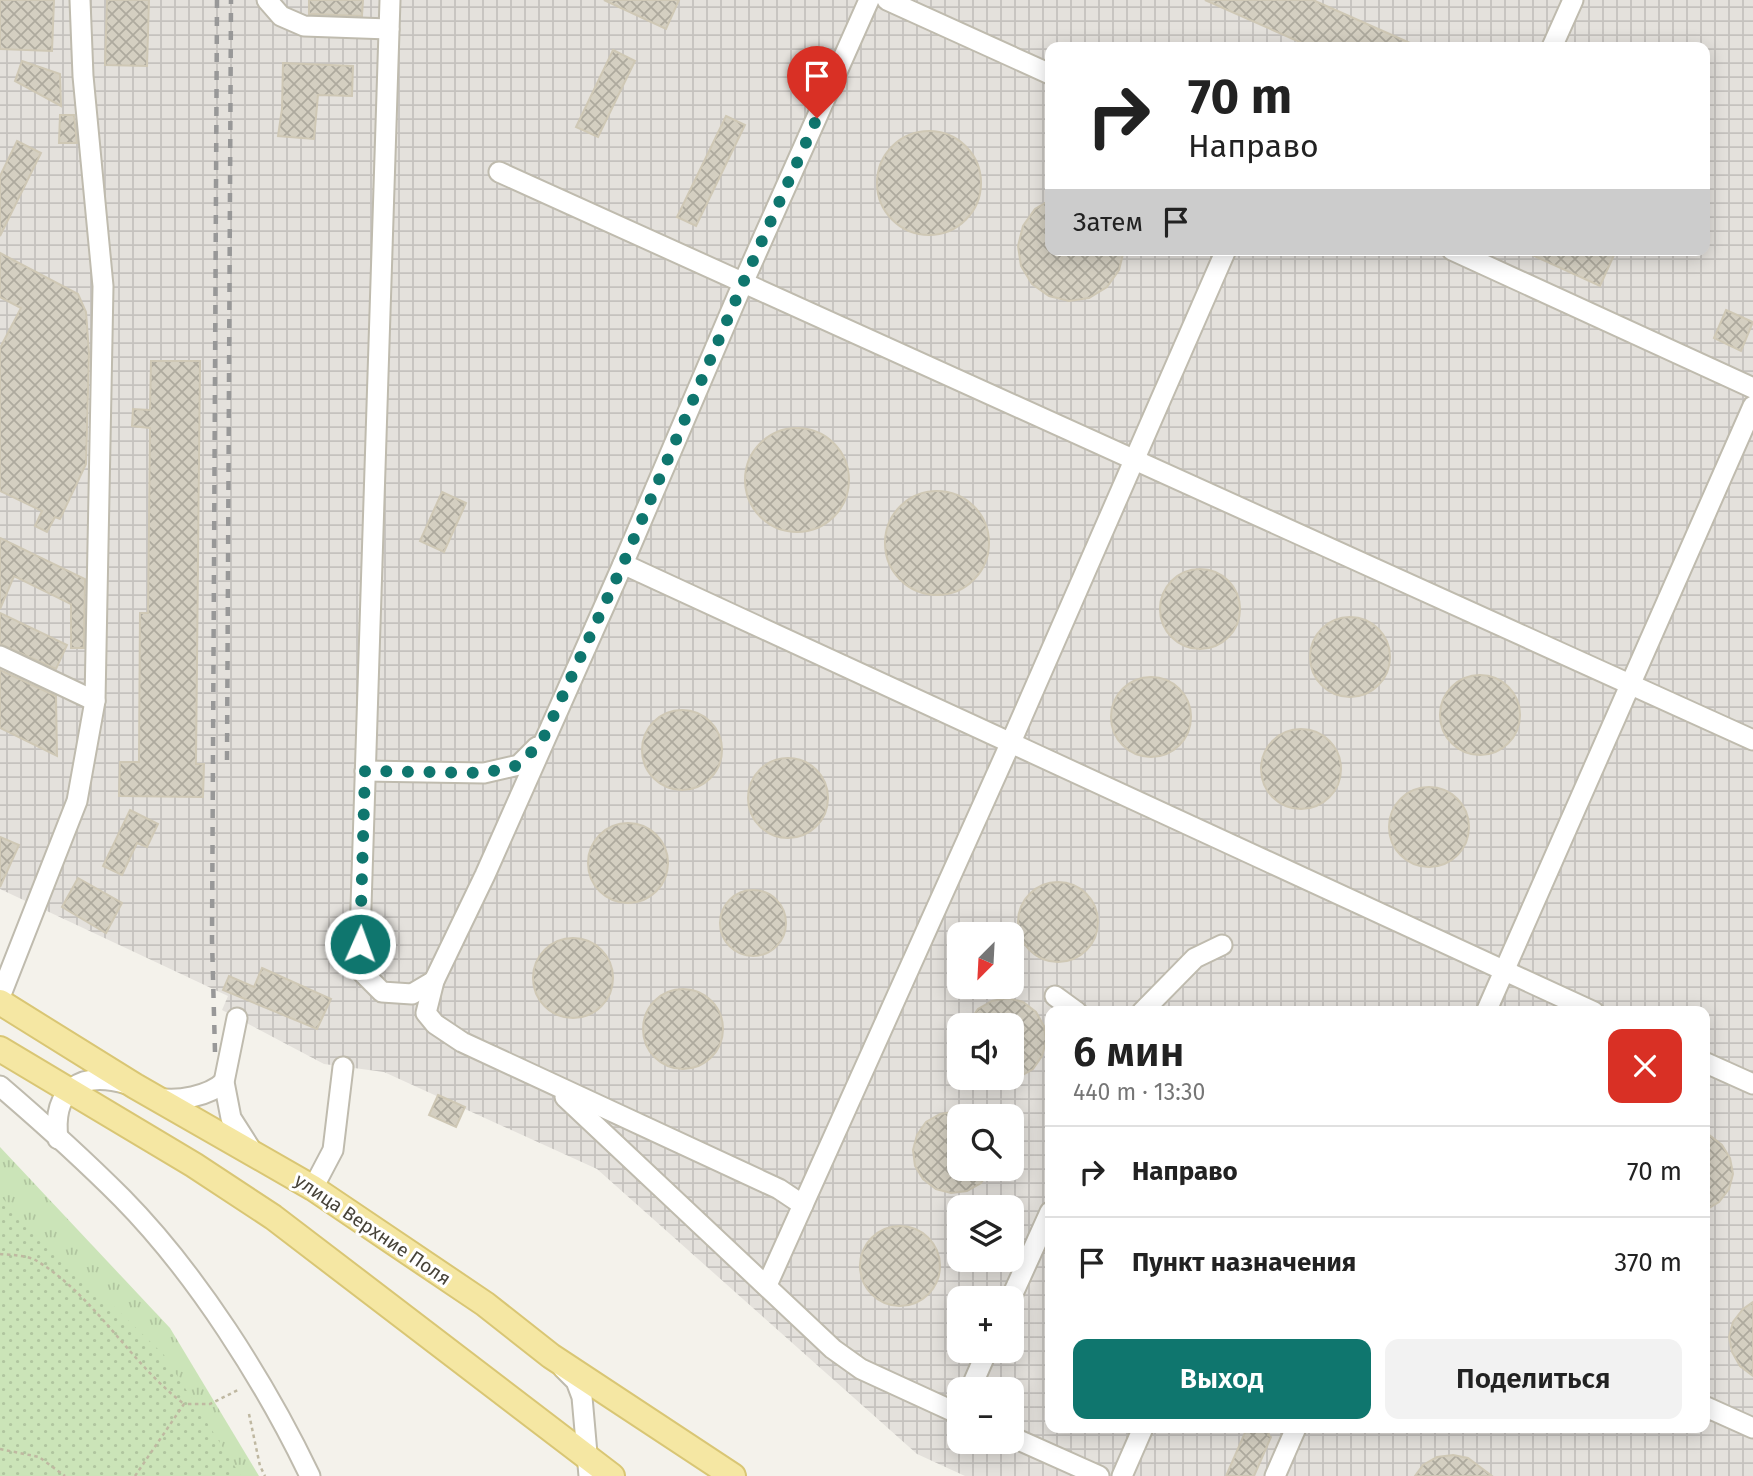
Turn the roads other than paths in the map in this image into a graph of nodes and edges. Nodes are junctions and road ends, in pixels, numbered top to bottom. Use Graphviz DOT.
graph roads {
  1 [pos="80,0"];
  2 [pos="267,0"];
  3 [pos="390,0"];
  4 [pos="869,0"];
  5 [pos="887,0"];
  6 [pos="1573,0"];
  7 [pos="388,30"];
  8 [pos="1554,42"];
  9 [pos="1045,72"];
  10 [pos="499,172"];
  11 [pos="1223,256"];
  12 [pos="1468,256"];
  13 [pos="743,283"];
  14 [pos="1753,388"];
  15 [pos="1753,406"];
  16 [pos="1133,459"];
  17 [pos="623,564"];
  18 [pos="0,656"];
  19 [pos="1630,684"];
  20 [pos="95,701"];
  21 [pos="1753,740"];
  22 [pos="542,741"];
  23 [pos="1011,742"];
  24 [pos="365,771"];
  25 [pos="1222,945"];
  26 [pos="1504,971"];
  27 [pos="434,981"];
  28 [pos="1055,996"];
  29 [pos="0,1000"];
  30 [pos="1069,1006"];
  31 [pos="1148,1006"];
  32 [pos="1489,1006"];
  33 [pos="1581,1006"];
  34 [pos="237,1018"];
  35 [pos="0,1049"];
  36 [pos="1710,1065"];
  37 [pos="343,1067"];
  38 [pos="224,1082"];
  39 [pos="1753,1084"];
  40 [pos="552,1085"];
  41 [pos="0,1086"];
  42 [pos="135,1086"];
  43 [pos="69,1090"];
  44 [pos="157,1098"];
  45 [pos="58,1139"];
  46 [pos="252,1151"];
  47 [pos="313,1188"];
  48 [pos="803,1205"];
  49 [pos="1045,1223"];
  50 [pos="767,1285"];
  51 [pos="1016,1286"];
  52 [pos="551,1356"];
  53 [pos="947,1408"];
  54 [pos="1710,1409"];
  55 [pos="1753,1429"];
  56 [pos="1141,1433"];
  57 [pos="1294,1433"];
  58 [pos="1024,1442"];
  59 [pos="589,1468"];
  60 [pos="310,1476"];
  61 [pos="612,1476"];
  62 [pos="733,1476"];
  63 [pos="1099,1476"];
  64 [pos="1122,1476"];
  65 [pos="1275,1476"];
  1 -- 20 [label="street"];
  2 -- 7 [label="street"];
  3 -- 7 [label="street"];
  4 -- 13 [label="street"];
  5 -- 9 [label="street"];
  6 -- 8 [label="street"];
  7 -- 24 [label="street"];
  10 -- 13 [label="street"];
  11 -- 16 [label="street"];
  12 -- 14 [label="street"];
  13 -- 16 [label="street"];
  13 -- 17 [label="street"];
  15 -- 19 [label="street"];
  16 -- 19 [label="street"];
  16 -- 23 [label="street"];
  17 -- 22 [label="street"];
  17 -- 23 [label="street"];
  18 -- 20 [label="street"];
  19 -- 21 [label="street"];
  19 -- 26 [label="street"];
  20 -- 29 [label="street"];
  22 -- 24 [label="street"];
  22 -- 27 [label="street"];
  23 -- 26 [label="street"];
  23 -- 48 [label="street"];
  24 -- 27 [label="street"];
  25 -- 31 [label="street"];
  26 -- 32 [label="street"];
  26 -- 33 [label="street"];
  27 -- 40 [label="street"];
  28 -- 30 [label="street"];
  29 -- 42 [label="main road, улица Верхние Поля"];
  34 -- 38 [label="street"];
  35 -- 43 [label="main road"];
  36 -- 39 [label="street"];
  37 -- 47 [label="street"];
  38 -- 44 [label="street"];
  38 -- 46 [label="street"];
  40 -- 48 [label="street"];
  40 -- 50 [label="street"];
  41 -- 45 [label="street"];
  42 -- 43 [label="street"];
  42 -- 44 [label="main road, улица Верхние Поля"];
  43 -- 45 [label="street"];
  43 -- 59 [label="main road"];
  44 -- 46 [label="main road, улица Верхние Поля"];
  45 -- 60 [label="street"];
  46 -- 47 [label="main road, улица Верхние Поля"];
  47 -- 52 [label="main road, улица Верхние Поля"];
  48 -- 50 [label="street"];
  49 -- 51 [label="street"];
  50 -- 53 [label="street"];
  52 -- 59 [label="street"];
  52 -- 62 [label="main road, улица Верхние Поля"];
  54 -- 55 [label="street"];
  56 -- 64 [label="street"];
  57 -- 65 [label="street"];
  58 -- 63 [label="street"];
  59 -- 61 [label="main road"];
}
